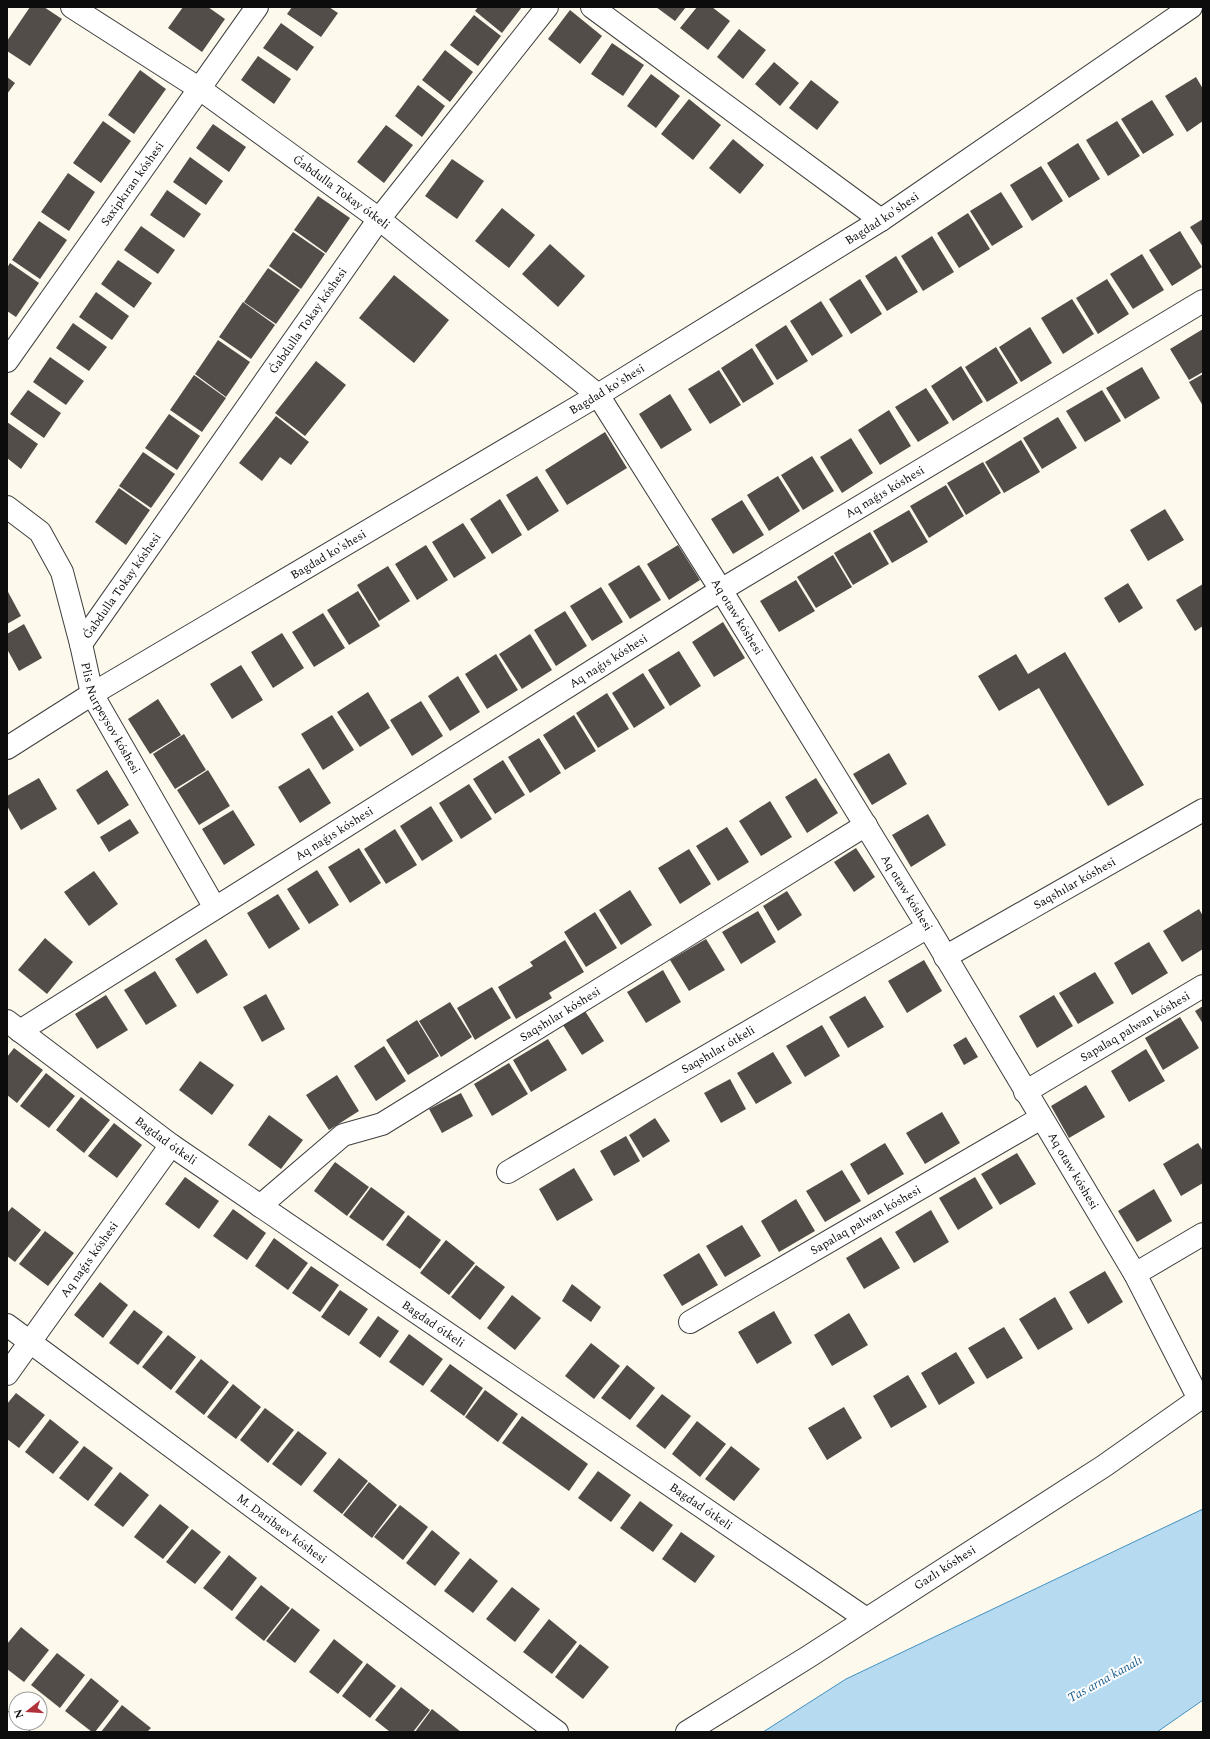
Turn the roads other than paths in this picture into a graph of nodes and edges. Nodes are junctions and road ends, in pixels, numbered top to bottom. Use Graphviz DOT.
graph roads {
  1 [pos="72,7"];
  2 [pos="257,7"];
  3 [pos="547,7"];
  4 [pos="592,7"];
  5 [pos="1191,7"];
  6 [pos="200,89"];
  7 [pos="379,219"];
  8 [pos="881,220"];
  9 [pos="1203,300"];
  10 [pos="7,362"];
  11 [pos="598,395"];
  12 [pos="7,507"];
  13 [pos="721,590"];
  14 [pos="81,644"];
  15 [pos="92,694"];
  16 [pos="7,748"];
  17 [pos="1203,810"];
  18 [pos="866,825"];
  19 [pos="215,908"];
  20 [pos="928,927"];
  21 [pos="945,956"];
  22 [pos="1203,986"];
  23 [pos="14,1026"];
  24 [pos="1025,1092"];
  25 [pos="1041,1118"];
  26 [pos="171,1144"];
  27 [pos="508,1172"];
  28 [pos="260,1206"];
  29 [pos="1203,1234"];
  30 [pos="1135,1274"];
  31 [pos="690,1322"];
  32 [pos="7,1325"];
  33 [pos="31,1342"];
  34 [pos="7,1374"];
  35 [pos="1199,1399"];
  36 [pos="865,1618"];
  37 [pos="7,1723"];
  38 [pos="18,1732"];
  39 [pos="557,1732"];
  40 [pos="687,1732"];
  1 -- 6 [label="street, Ǵabdulla Tokay ótkeli"];
  2 -- 6 [label="street, Saxipkıran kóshesi"];
  3 -- 7 [label="street, Ǵabdulla Tokay kóshesi"];
  4 -- 8 [label="street"];
  5 -- 8 [label="street, Bagdad ko'shesi"];
  6 -- 7 [label="street, Ǵabdulla Tokay ótkeli"];
  6 -- 10 [label="street, Saxipkıran kóshesi"];
  7 -- 11 [label="street, Ǵabdulla Tokay ótkeli"];
  7 -- 14 [label="street, Ǵabdulla Tokay kóshesi"];
  8 -- 11 [label="street, Bagdad ko'shesi"];
  9 -- 13 [label="street, Aq naǵıs kóshesi"];
  11 -- 13 [label="street, Aq otaw kóshesi"];
  11 -- 15 [label="street, Bagdad ko'shesi"];
  12 -- 14 [label="street, Plis Nurpeysov kóshesi"];
  13 -- 18 [label="street, Aq otaw kóshesi"];
  13 -- 19 [label="street, Aq naǵıs kóshesi"];
  14 -- 15 [label="street, Plis Nurpeysov kóshesi"];
  15 -- 16 [label="street, Bagdad ko'shesi"];
  15 -- 19 [label="street, Plis Nurpeysov kóshesi"];
  17 -- 21 [label="street, Saqshılar kóshesi"];
  18 -- 20 [label="street, Aq otaw kóshesi"];
  18 -- 28 [label="street, Saqshılar kóshesi"];
  19 -- 23 [label="street, Aq naǵıs kóshesi"];
  20 -- 21 [label="street, Aq otaw kóshesi"];
  20 -- 27 [label="street, Saqshılar ótkeli"];
  21 -- 24 [label="street, Aq otaw kóshesi"];
  22 -- 24 [label="street, Sapalaq palwan kóshesi"];
  23 -- 26 [label="street, Bagdad ótkeli"];
  24 -- 25 [label="street, Aq otaw kóshesi"];
  25 -- 30 [label="street, Aq otaw kóshesi"];
  25 -- 31 [label="street, Sapalaq palwan kóshesi"];
  26 -- 28 [label="street, Bagdad ótkeli"];
  26 -- 33 [label="street, Aq naǵıs kóshesi"];
  28 -- 36 [label="street, Bagdad ótkeli"];
  29 -- 30 [label="street"];
  30 -- 35 [label="street, Aq otaw kóshesi"];
  32 -- 33 [label="street, M. Daribaev kóshesi"];
  33 -- 34 [label="street, Aq naǵıs kóshesi"];
  33 -- 39 [label="street, M. Daribaev kóshesi"];
  35 -- 36 [label="street, Gazlı kóshesi"];
  36 -- 40 [label="street, Gazlı kóshesi"];
  37 -- 38 [label="street"];
}
